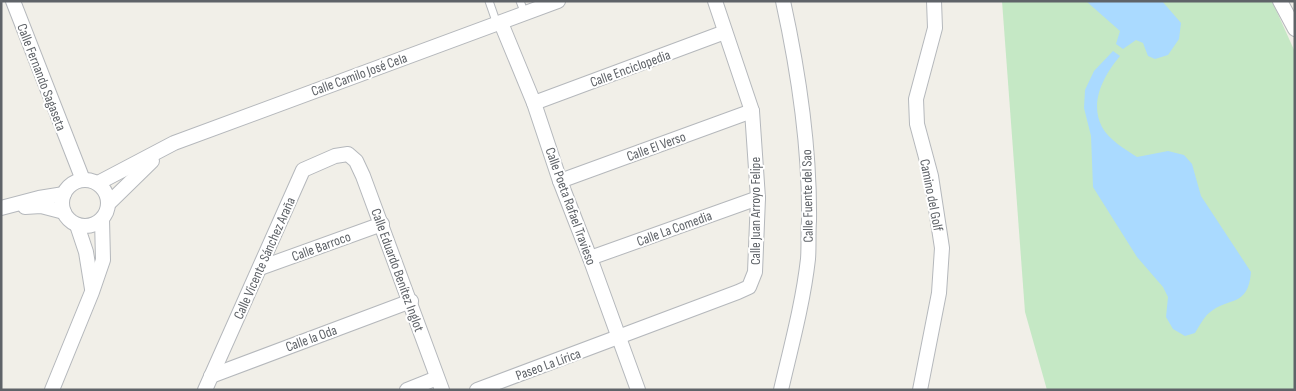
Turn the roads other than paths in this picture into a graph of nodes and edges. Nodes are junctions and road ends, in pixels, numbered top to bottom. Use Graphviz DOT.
graph roads {
  1 [pos="12,1"];
  2 [pos="489,1"];
  3 [pos="558,1"];
  4 [pos="714,1"];
  5 [pos="783,1"];
  6 [pos="934,1"];
  7 [pos="1280,1"];
  8 [pos="522,8"];
  9 [pos="499,24"];
  10 [pos="1295,29"];
  11 [pos="726,32"];
  12 [pos="534,103"];
  13 [pos="752,111"];
  14 [pos="161,151"];
  15 [pos="71,153"];
  16 [pos="348,154"];
  17 [pos="83,180"];
  18 [pos="560,181"];
  19 [pos="98,184"];
  20 [pos="66,191"];
  21 [pos="758,198"];
  22 [pos="108,204"];
  23 [pos="3,207"];
  24 [pos="64,212"];
  25 [pos="102,219"];
  26 [pos="77,224"];
  27 [pos="382,224"];
  28 [pos="590,258"];
  29 [pos="260,268"];
  30 [pos="92,292"];
  31 [pos="410,301"];
  32 [pos="619,337"];
  33 [pos="211,376"];
  34 [pos="440,384"];
  35 [pos="52,390"];
  36 [pos="205,390"];
  37 [pos="407,390"];
  38 [pos="477,390"];
  39 [pos="638,390"];
  40 [pos="781,390"];
  41 [pos="920,390"];
  1 -- 15 [label="street, Calle Fernando Sagaseta"];
  2 -- 9 [label="lane"];
  3 -- 8 [label="street, Calle Camilo José Cela"];
  4 -- 11 [label="street, Calle Juan Arroyo Felipe"];
  5 -- 40 [label="street, Calle Fuente del Sao"];
  6 -- 41 [label="street, Camino del Golf"];
  7 -- 10 [label="street"];
  8 -- 9 [label="street, Calle Camilo José Cela"];
  9 -- 12 [label="street, Calle Poeta Rafael Travieso"];
  9 -- 14 [label="street, Calle Camilo José Cela"];
  11 -- 12 [label="street, Calle Enciclopedia"];
  11 -- 13 [label="street, Calle Juan Arroyo Felipe"];
  12 -- 18 [label="street, Calle Poeta Rafael Travieso"];
  13 -- 18 [label="street, Calle El Verso"];
  13 -- 21 [label="street, Calle Juan Arroyo Felipe"];
  14 -- 19 [label="street, Calle Camilo José Cela"];
  14 -- 22 [label="street, Calle Camilo José Cela"];
  15 -- 17 [label="street, Calle Fernando Sagaseta"];
  15 -- 20 [label="street, Calle Fernando Sagaseta"];
  16 -- 27 [label="street, Calle Eduardo Benítez Inglot"];
  16 -- 29 [label="street, Calle Vicente Sánchez Araña"];
  17 -- 19 [label="street"];
  17 -- 20 [label="street"];
  18 -- 28 [label="street, Calle Poeta Rafael Travieso"];
  19 -- 22 [label="street"];
  20 -- 23 [label="street"];
  20 -- 24 [label="street"];
  21 -- 28 [label="street, Calle La Comedia"];
  21 -- 32 [label="street, Calle Juan Arroyo Felipe"];
  22 -- 25 [label="street"];
  23 -- 24 [label="street"];
  24 -- 26 [label="street"];
  25 -- 26 [label="street"];
  25 -- 30 [label="street"];
  26 -- 30 [label="street"];
  27 -- 29 [label="street, Calle Barroco"];
  27 -- 31 [label="street, Calle Eduardo Benítez Inglot"];
  28 -- 32 [label="street, Calle Poeta Rafael Travieso"];
  29 -- 33 [label="street, Calle Vicente Sánchez Araña"];
  30 -- 35 [label="street"];
  31 -- 33 [label="street, Calle la Oda"];
  31 -- 34 [label="street, Calle Eduardo Benítez Inglot"];
  32 -- 38 [label="street, Paseo La Lírica"];
  32 -- 39 [label="street, Calle Poeta Rafael Travieso"];
  33 -- 36 [label="street, Calle Vicente Sánchez Araña"];
  34 -- 37 [label="street"];
}
